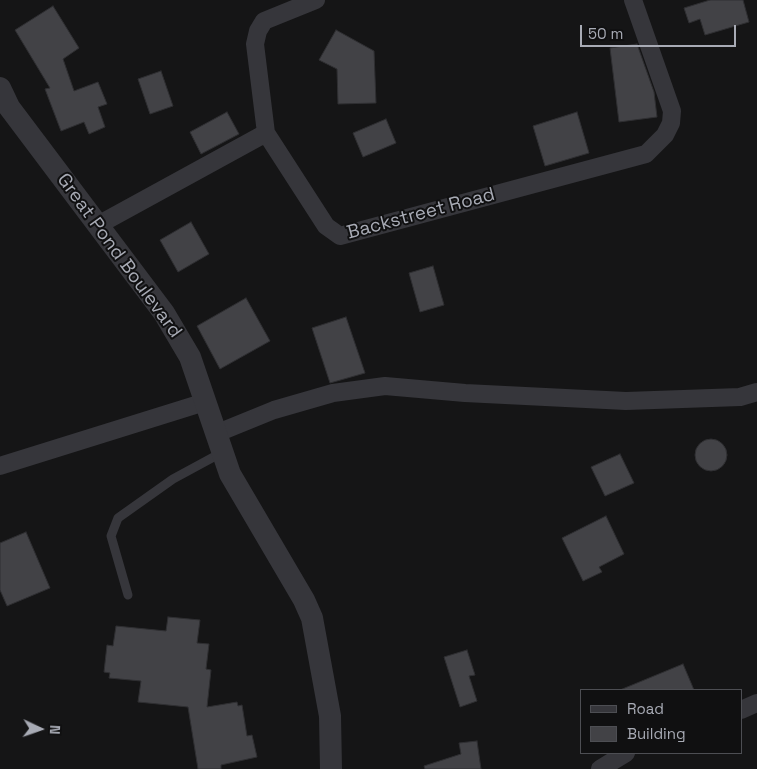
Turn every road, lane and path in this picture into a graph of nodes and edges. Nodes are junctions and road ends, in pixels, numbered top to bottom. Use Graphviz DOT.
graph roads {
  1 [pos="316,0"];
  2 [pos="633,0"];
  3 [pos="0,88"];
  4 [pos="266,133"];
  5 [pos="98,225"];
  6 [pos="757,392"];
  7 [pos="205,402"];
  8 [pos="218,444"];
  9 [pos="0,466"];
  10 [pos="128,595"];
  11 [pos="757,703"];
  12 [pos="742,710"];
  13 [pos="624,754"];
  14 [pos="331,769"];
  15 [pos="600,769"];
  1 -- 4 [label="street"];
  2 -- 4 [label="street, Backstreet Road"];
  3 -- 5 [label="street, Great Pond Boulevard"];
  4 -- 5 [label="street"];
  5 -- 7 [label="street, Great Pond Boulevard"];
  6 -- 8 [label="street"];
  7 -- 8 [label="street, Great Pond Boulevard"];
  7 -- 9 [label="street"];
  8 -- 10 [label="lane"];
  8 -- 14 [label="street, Great Pond Boulevard"];
  11 -- 12 [label="street"];
  13 -- 15 [label="street"];
}
